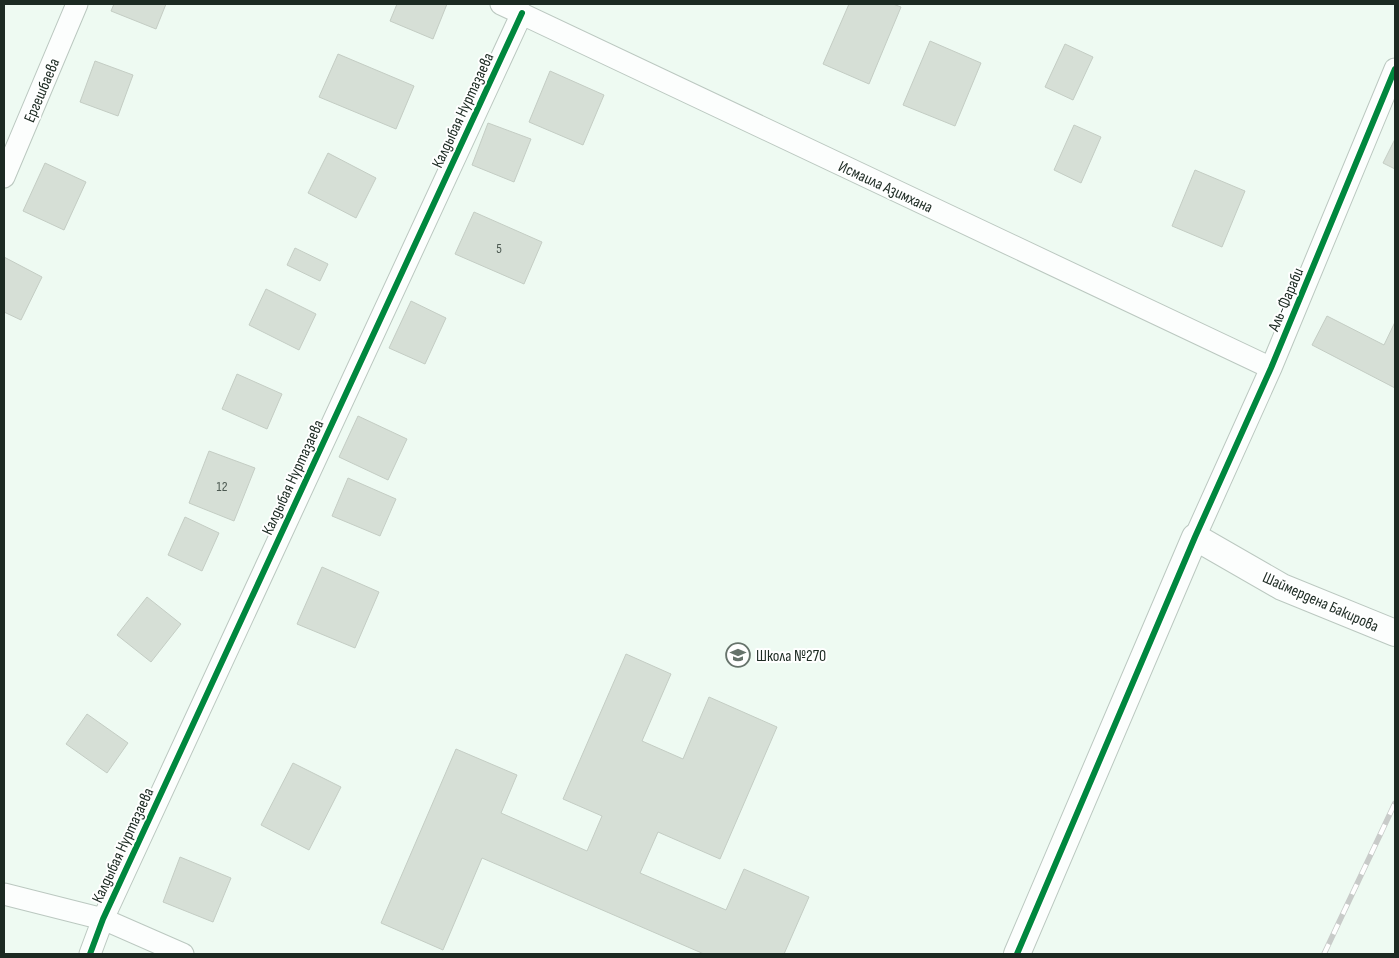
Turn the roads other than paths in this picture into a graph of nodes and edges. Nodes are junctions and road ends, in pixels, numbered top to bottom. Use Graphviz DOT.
graph roads {
  1 [pos="78,4"];
  2 [pos="501,4"];
  3 [pos="522,13"];
  4 [pos="1395,69"];
  5 [pos="4,177"];
  6 [pos="1271,368"];
  7 [pos="1195,537"];
  8 [pos="1395,633"];
  9 [pos="4,894"];
  10 [pos="103,919"];
  11 [pos="90,954"];
  12 [pos="183,954"];
  13 [pos="1017,954"];
  1 -- 5 [label="street, Ергешбаева"];
  2 -- 3 [label="street, Исмаила Азимхана"];
  3 -- 6 [label="street, Исмаила Азимхана"];
  3 -- 10 [label="street, Калдыбая Нуртазаева"];
  4 -- 6 [label="street, Аль-Фараби"];
  6 -- 7 [label="street, Аль-Фараби"];
  7 -- 8 [label="street, Шаймердена Бакирова"];
  7 -- 13 [label="street"];
  9 -- 10 [label="street"];
  10 -- 11 [label="street, Калдыбая Нуртазаева"];
  10 -- 12 [label="street"];
}
